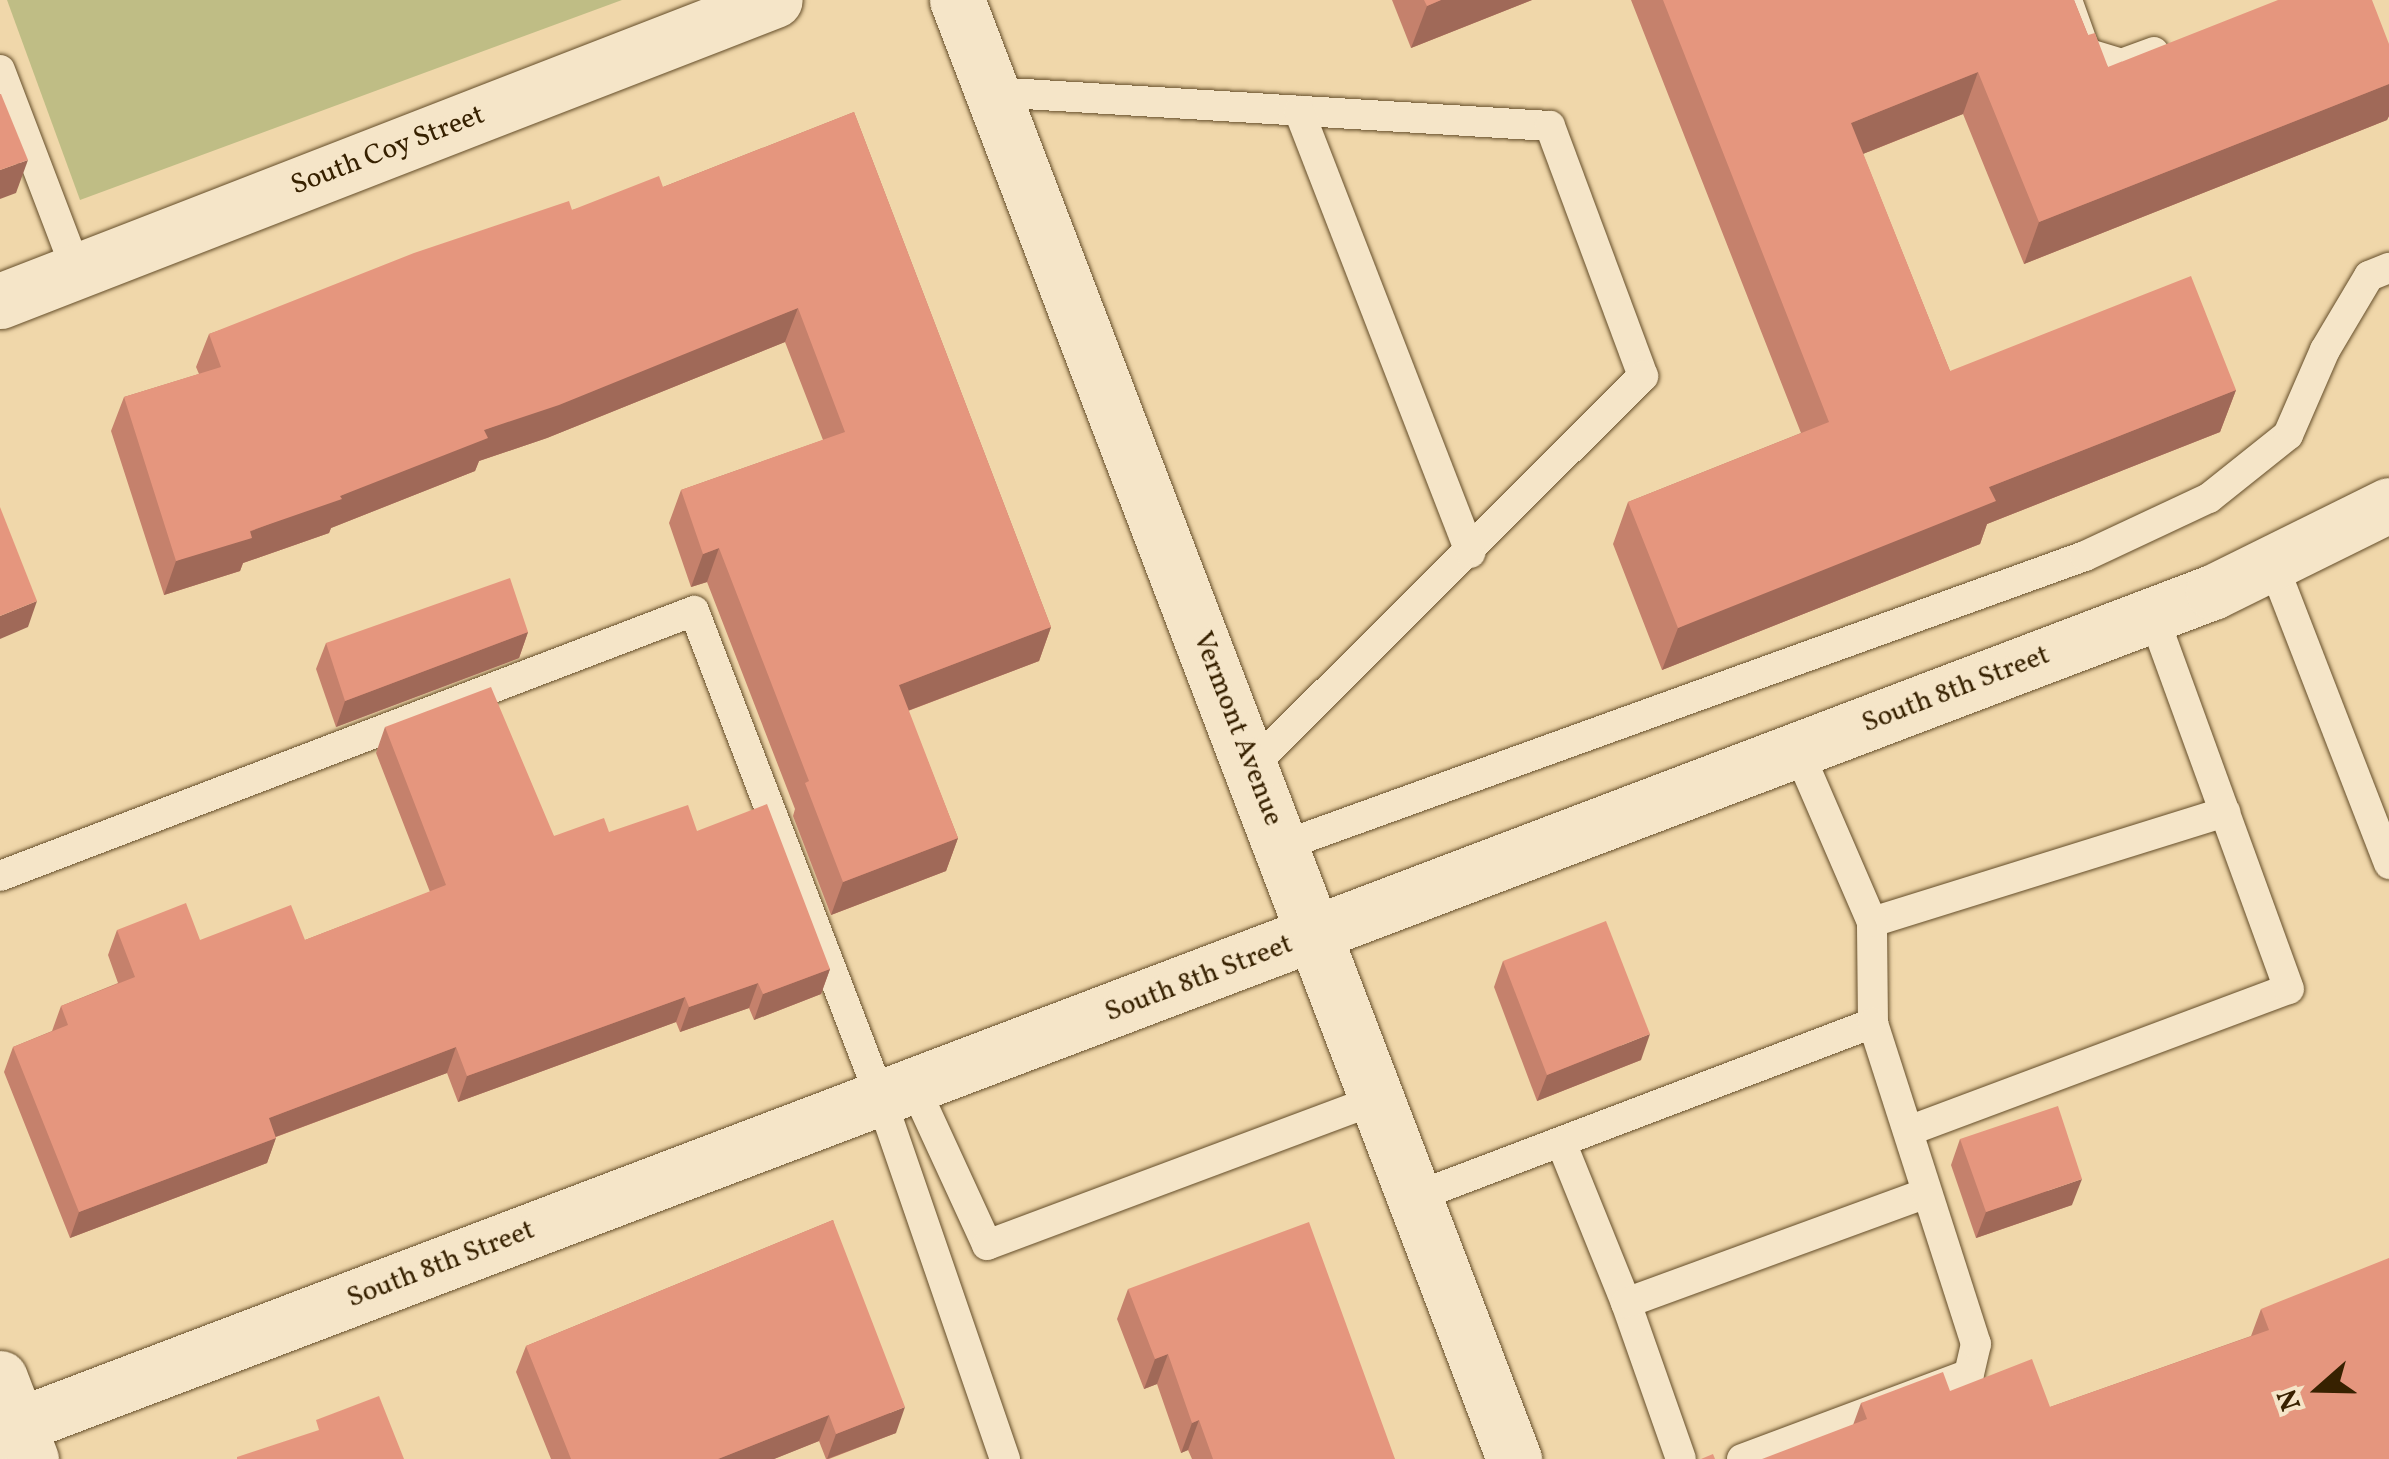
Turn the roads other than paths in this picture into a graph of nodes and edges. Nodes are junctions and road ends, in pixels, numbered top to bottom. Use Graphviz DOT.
graph roads {
  1 [pos="775,0"];
  2 [pos="957,0"];
  3 [pos="2067,0"];
  4 [pos="2190,38"];
  5 [pos="0,70"];
  6 [pos="992,92"];
  7 [pos="1299,111"];
  8 [pos="2389,268"];
  9 [pos="77,272"];
  10 [pos="0,301"];
  11 [pos="2389,505"];
  12 [pos="1470,553"];
  13 [pos="2272,562"];
  14 [pos="2153,615"];
  15 [pos="1798,751"];
  16 [pos="1252,766"];
  17 [pos="2224,812"];
  18 [pos="1282,846"];
  19 [pos="2389,864"];
  20 [pos="0,876"];
  21 [pos="1872,922"];
  22 [pos="1316,935"];
  23 [pos="1873,1024"];
  24 [pos="898,1092"];
  25 [pos="1378,1099"];
  26 [pos="1911,1130"];
  27 [pos="1561,1142"];
  28 [pos="1928,1192"];
  29 [pos="1415,1197"];
  30 [pos="1626,1303"];
  31 [pos="12,1424"];
  32 [pos="1005,1459"];
  33 [pos="1514,1459"];
  34 [pos="1682,1459"];
  35 [pos="1742,1459"];
  1 -- 9 [label="street, South Coy Street"];
  2 -- 6 [label="street, Vermont Avenue"];
  3 -- 4 [label="lane"];
  5 -- 9 [label="lane"];
  6 -- 7 [label="lane"];
  6 -- 16 [label="street, Vermont Avenue"];
  7 -- 12 [label="lane"];
  7 -- 12 [label="lane"];
  8 -- 18 [label="lane"];
  9 -- 10 [label="street, South Coy Street"];
  11 -- 13 [label="street, South 8th Street"];
  12 -- 16 [label="lane"];
  13 -- 14 [label="street, South 8th Street"];
  13 -- 19 [label="lane"];
  14 -- 15 [label="street, South 8th Street"];
  14 -- 17 [label="lane"];
  15 -- 21 [label="lane"];
  15 -- 22 [label="street, South 8th Street"];
  16 -- 18 [label="street, Vermont Avenue"];
  17 -- 21 [label="lane"];
  17 -- 26 [label="lane"];
  18 -- 22 [label="street, Vermont Avenue"];
  20 -- 24 [label="lane"];
  21 -- 23 [label="lane"];
  22 -- 24 [label="street, South 8th Street"];
  22 -- 25 [label="street, Vermont Avenue"];
  23 -- 26 [label="lane"];
  23 -- 27 [label="lane"];
  24 -- 25 [label="lane"];
  24 -- 31 [label="street, South 8th Street"];
  24 -- 32 [label="lane"];
  25 -- 29 [label="street, Vermont Avenue"];
  26 -- 28 [label="lane"];
  27 -- 29 [label="lane"];
  27 -- 30 [label="lane"];
  28 -- 30 [label="lane"];
  28 -- 35 [label="lane"];
  29 -- 33 [label="street, Vermont Avenue"];
  30 -- 34 [label="lane"];
}
